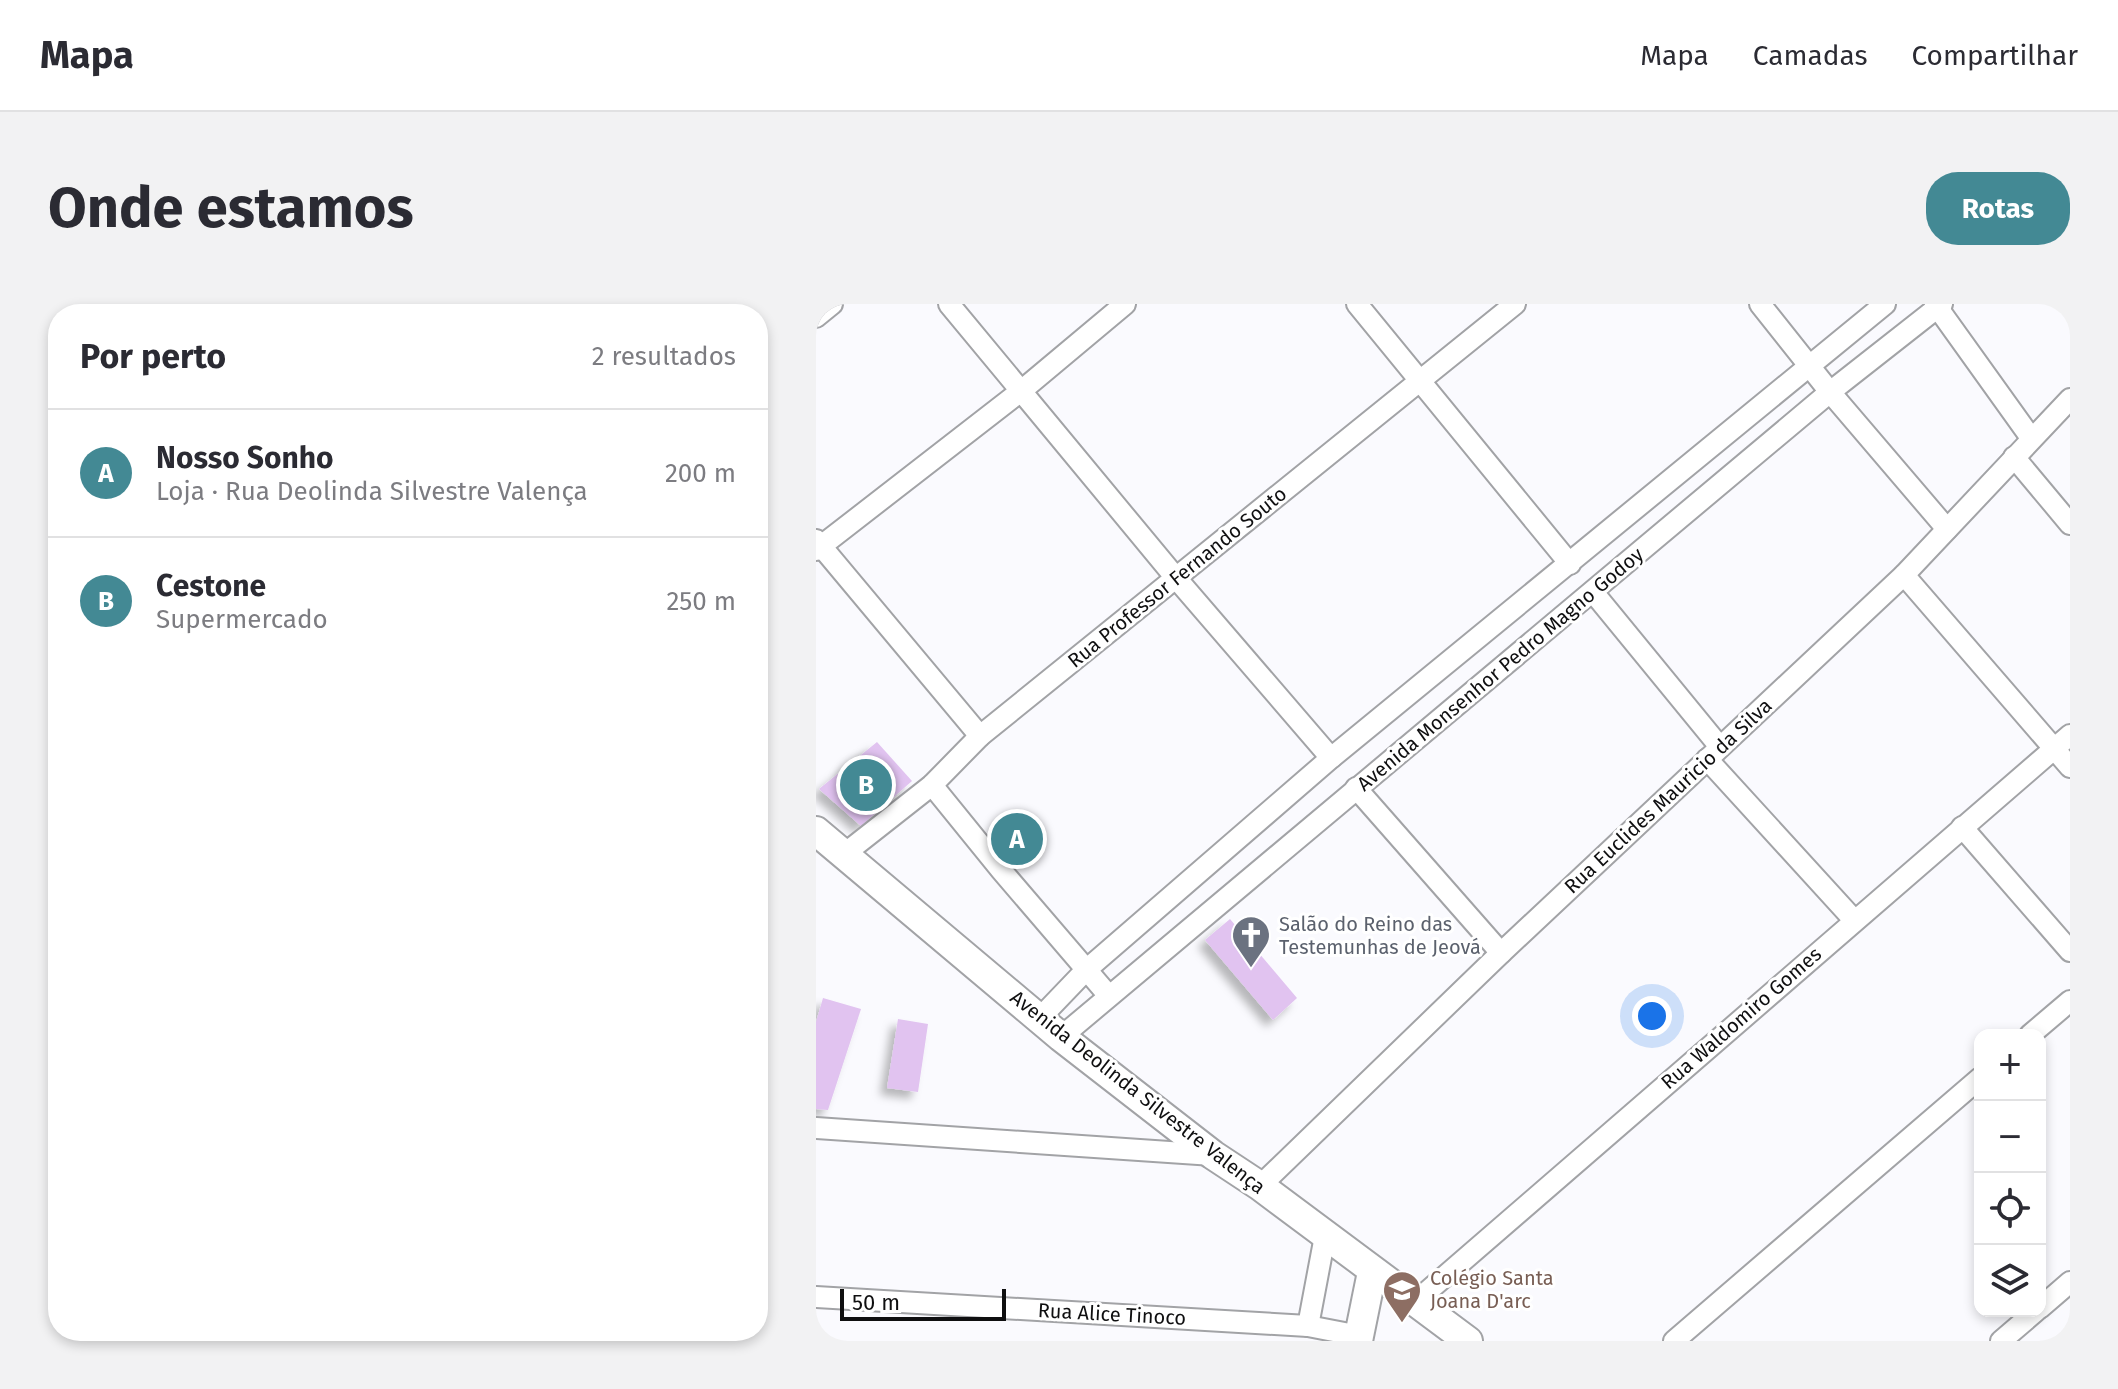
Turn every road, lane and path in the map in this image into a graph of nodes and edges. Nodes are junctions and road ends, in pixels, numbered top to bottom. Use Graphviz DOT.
graph roads {
  1 [pos="832,304"];
  2 [pos="949,304"];
  3 [pos="1125,304"];
  4 [pos="1357,304"];
  5 [pos="1515,304"];
  6 [pos="1760,304"];
  7 [pos="1885,304"];
  8 [pos="1938,305"];
  9 [pos="816,317"];
  10 [pos="1809,364"];
  11 [pos="1419,383"];
  12 [pos="1021,391"];
  13 [pos="1830,392"];
  14 [pos="2070,399"];
  15 [pos="2031,438"];
  16 [pos="2014,457"];
  17 [pos="2070,524"];
  18 [pos="1947,529"];
  19 [pos="818,546"];
  20 [pos="1570,564"];
  21 [pos="1904,575"];
  22 [pos="1176,578"];
  23 [pos="1593,592"];
  24 [pos="2070,735"];
  25 [pos="980,736"];
  26 [pos="2054,749"];
  27 [pos="1713,753"];
  28 [pos="1331,758"];
  29 [pos="2070,767"];
  30 [pos="932,785"];
  31 [pos="1356,788"];
  32 [pos="1962,827"];
  33 [pos="816,831"];
  34 [pos="843,855"];
  35 [pos="1854,920"];
  36 [pos="2070,951"];
  37 [pos="1501,953"];
  38 [pos="1086,970"];
  39 [pos="1109,996"];
  40 [pos="2070,1001"];
  41 [pos="1040,1018"];
  42 [pos="2037,1029"];
  43 [pos="1061,1037"];
  44 [pos="1974,1083"];
  45 [pos="816,1128"];
  46 [pos="1213,1155"];
  47 [pos="1260,1186"];
  48 [pos="1325,1236"];
  49 [pos="1372,1272"];
  50 [pos="2070,1282"];
  51 [pos="816,1297"];
  52 [pos="2046,1302"];
  53 [pos="1414,1303"];
  54 [pos="2029,1317"];
  55 [pos="1308,1326"];
  56 [pos="1359,1338"];
  57 [pos="1468,1341"];
  58 [pos="1674,1341"];
  59 [pos="2001,1341"];
  1 -- 9 [label="street"];
  2 -- 12 [label="street"];
  3 -- 12 [label="street"];
  4 -- 11 [label="street"];
  5 -- 11 [label="street, Rua Professor Fernando Souto"];
  6 -- 10 [label="street"];
  7 -- 10 [label="street, Avenida Monsenhor Pedro Magno Godoy"];
  8 -- 13 [label="street, Avenida Monsenhor Pedro Magno Godoy"];
  8 -- 15 [label="street"];
  10 -- 13 [label="street"];
  10 -- 20 [label="street, Avenida Monsenhor Pedro Magno Godoy"];
  11 -- 20 [label="street"];
  11 -- 22 [label="street, Rua Professor Fernando Souto"];
  12 -- 19 [label="street"];
  12 -- 22 [label="street"];
  13 -- 18 [label="street"];
  13 -- 23 [label="street, Avenida Monsenhor Pedro Magno Godoy"];
  14 -- 15 [label="street, Rua Euclides Mauricio da Silva"];
  15 -- 16 [label="street, Rua Euclides Mauricio da Silva"];
  16 -- 17 [label="street"];
  16 -- 18 [label="street, Rua Euclides Mauricio da Silva"];
  18 -- 21 [label="street, Rua Euclides Mauricio da Silva"];
  19 -- 25 [label="street"];
  20 -- 28 [label="street, Avenida Monsenhor Pedro Magno Godoy"];
  21 -- 26 [label="street"];
  21 -- 27 [label="street, Rua Euclides Mauricio da Silva"];
  22 -- 25 [label="street, Rua Professor Fernando Souto"];
  22 -- 28 [label="street"];
  23 -- 27 [label="street"];
  23 -- 31 [label="street, Avenida Monsenhor Pedro Magno Godoy"];
  24 -- 26 [label="street, Rua Waldomiro Gomes"];
  25 -- 30 [label="street, Rua Professor Fernando Souto"];
  26 -- 29 [label="street"];
  26 -- 32 [label="street, Rua Waldomiro Gomes"];
  27 -- 35 [label="street"];
  27 -- 37 [label="street, Rua Euclides Mauricio da Silva"];
  28 -- 38 [label="street, Avenida Monsenhor Pedro Magno Godoy"];
  30 -- 34 [label="street, Rua Professor Fernando Souto"];
  30 -- 38 [label="street"];
  31 -- 37 [label="street"];
  31 -- 39 [label="street, Avenida Monsenhor Pedro Magno Godoy"];
  32 -- 35 [label="street, Rua Waldomiro Gomes"];
  32 -- 36 [label="street"];
  33 -- 34 [label="street, Avenida Deolinda Silvestre Valença"];
  34 -- 41 [label="street, Avenida Deolinda Silvestre Valença"];
  35 -- 53 [label="street, Rua Waldomiro Gomes"];
  37 -- 47 [label="street, Rua Euclides Mauricio da Silva"];
  38 -- 39 [label="street"];
  38 -- 41 [label="street, Avenida Monsenhor Pedro Magno Godoy"];
  39 -- 43 [label="street, Avenida Monsenhor Pedro Magno Godoy"];
  40 -- 42 [label="street"];
  41 -- 43 [label="street, Avenida Deolinda Silvestre Valença"];
  43 -- 46 [label="street, Avenida Deolinda Silvestre Valença"];
  44 -- 58 [label="street"];
  45 -- 46 [label="street"];
  46 -- 47 [label="street, Avenida Deolinda Silvestre Valença"];
  47 -- 48 [label="street, Avenida Deolinda Silvestre Valença"];
  48 -- 49 [label="street, Avenida Deolinda Silvestre Valença"];
  48 -- 55 [label="street"];
  49 -- 53 [label="street, Avenida Deolinda Silvestre Valença"];
  49 -- 56 [label="street"];
  50 -- 52 [label="street"];
  51 -- 55 [label="street, Rua Alice Tinoco"];
  53 -- 57 [label="street, Avenida Deolinda Silvestre Valença"];
  54 -- 59 [label="street"];
  55 -- 56 [label="street, Rua Alice Tinoco"];
}
